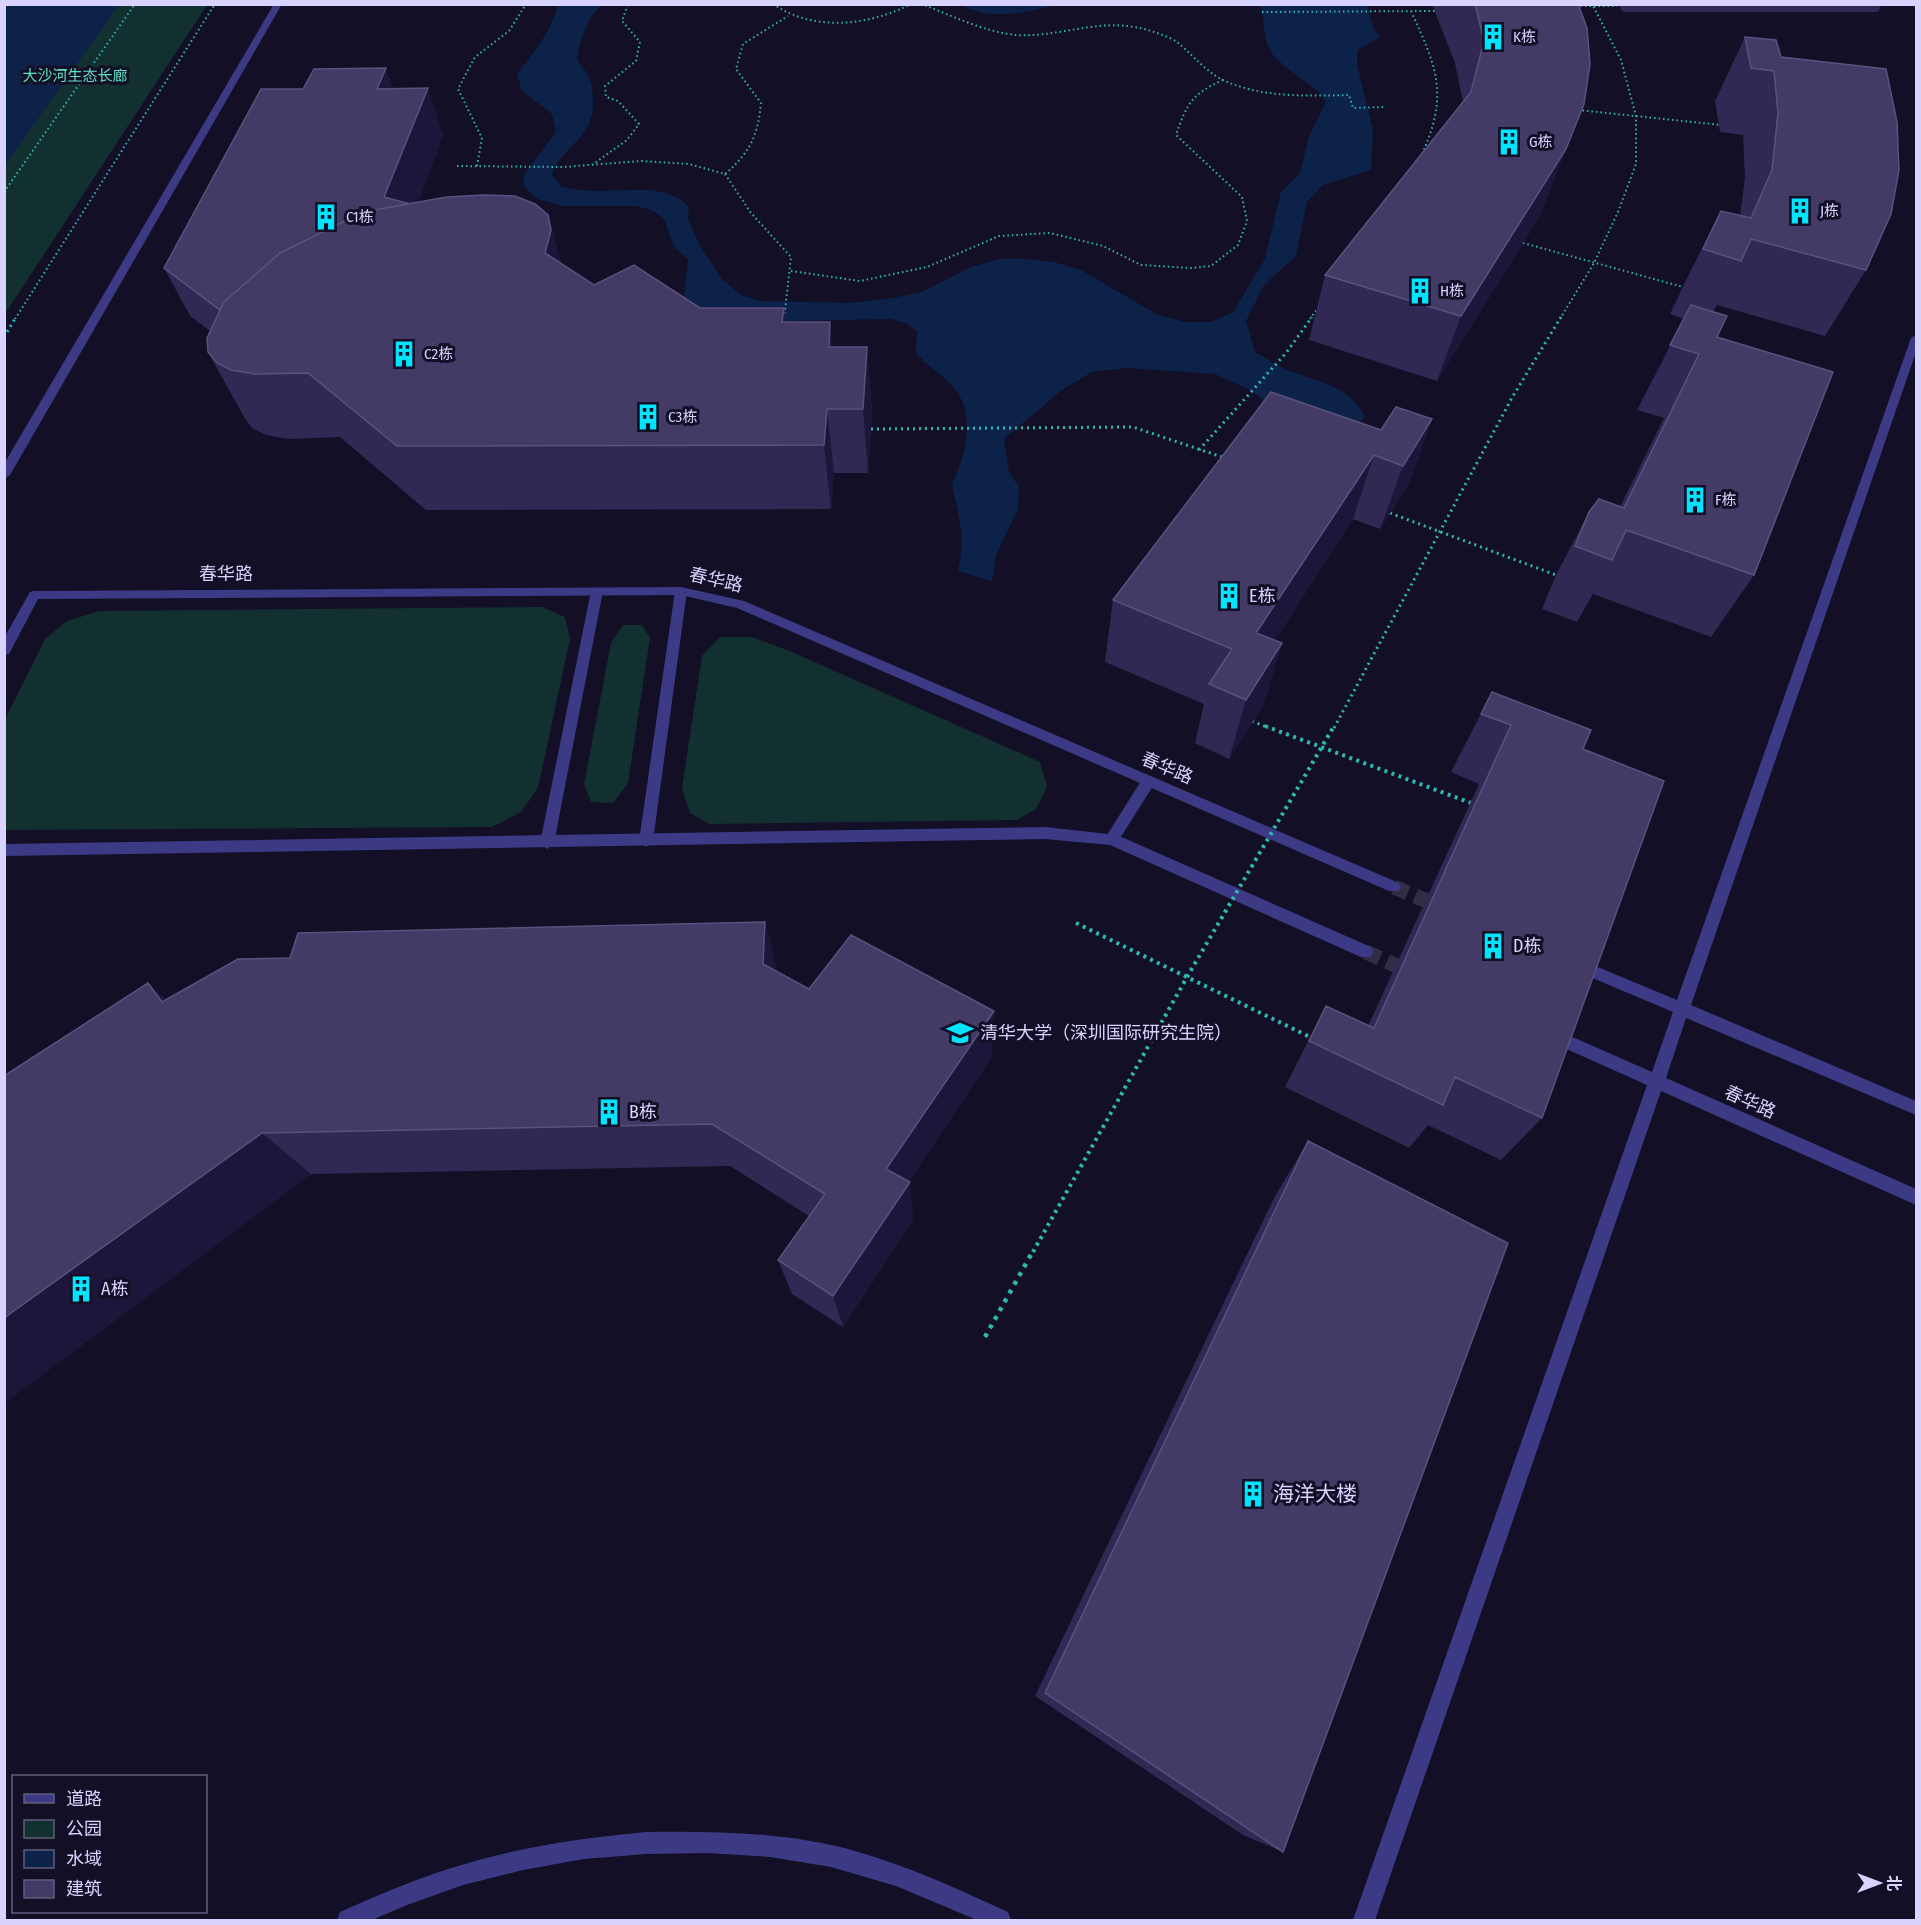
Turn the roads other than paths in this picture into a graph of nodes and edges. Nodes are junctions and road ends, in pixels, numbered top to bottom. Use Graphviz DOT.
graph roads {
  1 [pos="278,4"];
  2 [pos="1917,338"];
  3 [pos="4,474"];
  4 [pos="597,591"];
  5 [pos="681,591"];
  6 [pos="4,651"];
  7 [pos="1148,782"];
  8 [pos="1112,839"];
  9 [pos="646,841"];
  10 [pos="547,843"];
  11 [pos="4,850"];
  12 [pos="1394,886"];
  13 [pos="1366,952"];
  14 [pos="1588,969"];
  15 [pos="1682,1009"];
  16 [pos="1568,1042"];
  17 [pos="1658,1082"];
  18 [pos="1917,1108"];
  19 [pos="1917,1197"];
  20 [pos="348,1920"];
  21 [pos="1000,1920"];
  22 [pos="1364,1920"];
  1 -- 3 [label="street"];
  2 -- 15 [label="street"];
  4 -- 5 [label="street, 春华路"];
  4 -- 6 [label="street, 春华路"];
  4 -- 10 [label="street"];
  5 -- 7 [label="street, 春华路"];
  5 -- 9 [label="street"];
  7 -- 8 [label="street"];
  7 -- 12 [label="street, 春华路"];
  8 -- 9 [label="street"];
  8 -- 13 [label="street"];
  9 -- 10 [label="street"];
  10 -- 11 [label="street"];
  14 -- 15 [label="street"];
  15 -- 17 [label="street"];
  15 -- 18 [label="street"];
  16 -- 17 [label="street, 春华路"];
  17 -- 19 [label="street, 春华路"];
  17 -- 22 [label="street"];
  20 -- 21 [label="street"];
}
